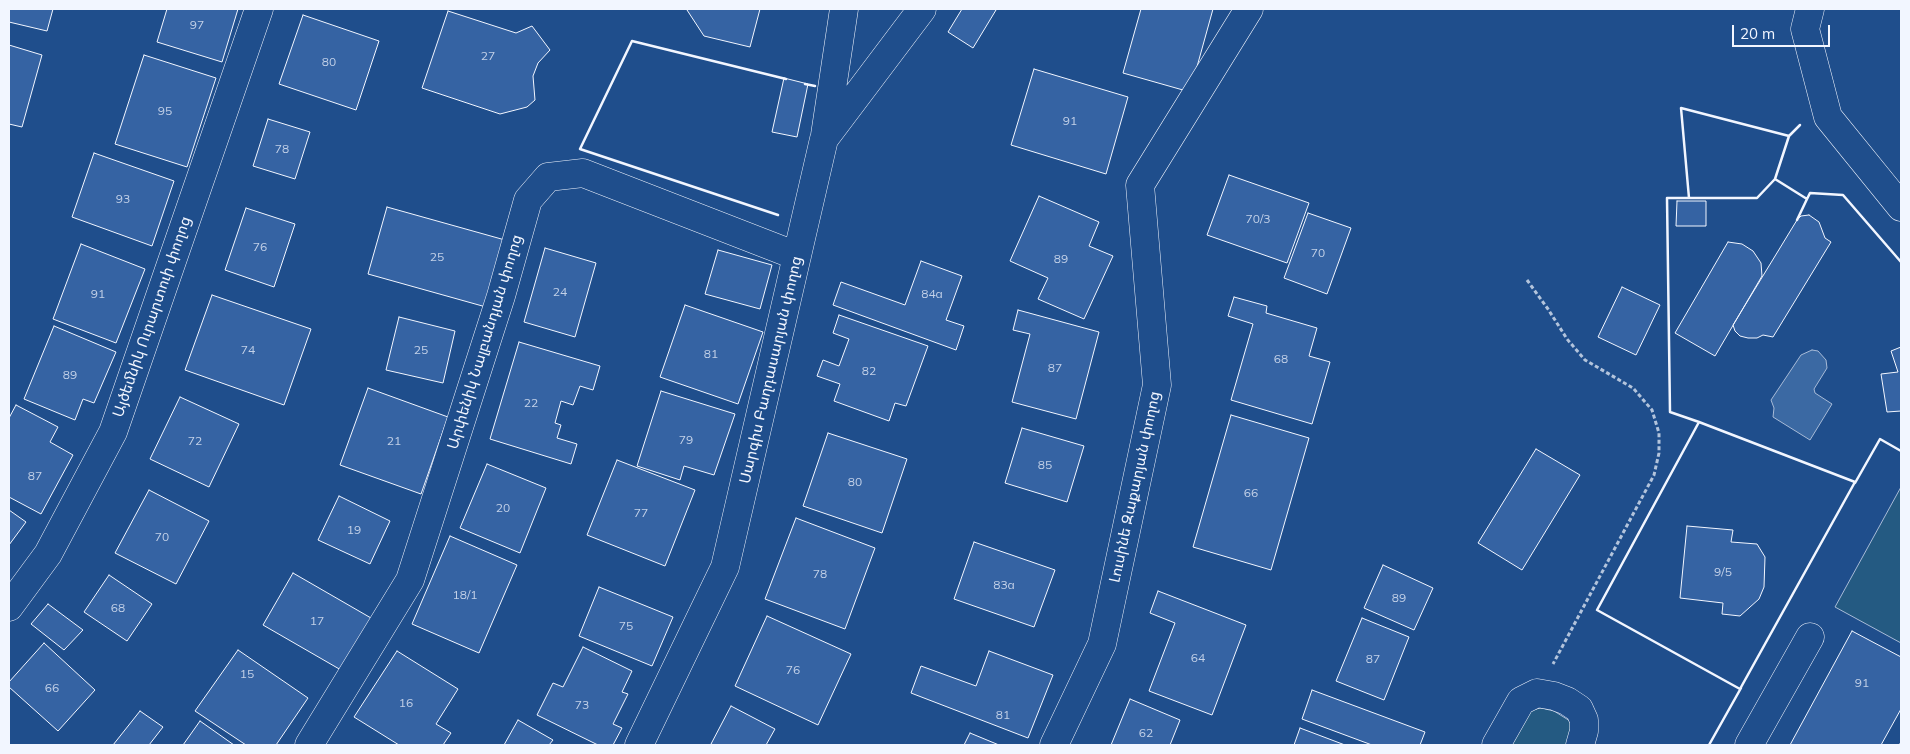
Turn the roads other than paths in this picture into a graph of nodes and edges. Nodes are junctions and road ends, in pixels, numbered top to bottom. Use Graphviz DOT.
graph roads {
  1 [pos="259,9"];
  2 [pos="844,9"];
  3 [pos="922,9"];
  4 [pos="1249,9"];
  5 [pos="1810,9"];
  6 [pos="824,139"];
  7 [pos="1901,207"];
  8 [pos="797,256"];
  9 [pos="9,607"];
  10 [pos="1810,637"];
  11 [pos="309,745"];
  12 [pos="639,745"];
  13 [pos="1054,745"];
  14 [pos="1496,745"];
  15 [pos="1580,745"];
  16 [pos="1749,745"];
  1 -- 9 [label="street, Այծեմնիկ Ուրարտուի փողոց"];
  2 -- 6 [label="street"];
  3 -- 6 [label="street, Սարգիս Բաղդասարյան փողոց"];
  4 -- 13 [label="street, Լուսինե Զաքարյան փողոց"];
  5 -- 7 [label="street"];
  6 -- 8 [label="street, Սարգիս Բաղդասարյան փողոց"];
  8 -- 11 [label="street, Արփենիկ Նալբանդյան փողոց"];
  8 -- 12 [label="street, Սարգիս Բաղդասարյան փողոց"];
  10 -- 16 [label="street"];
  14 -- 15 [label="street"];
}
